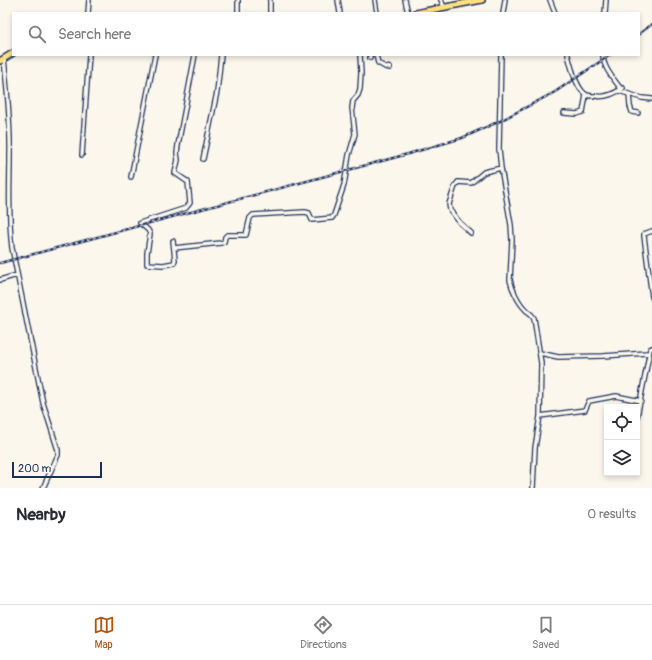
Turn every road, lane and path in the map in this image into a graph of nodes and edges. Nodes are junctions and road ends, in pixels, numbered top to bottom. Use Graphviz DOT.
graph roads {
  1 [pos="89,0"];
  2 [pos="238,0"];
  3 [pos="270,0"];
  4 [pos="338,0"];
  5 [pos="375,0"];
  6 [pos="405,0"];
  7 [pos="441,0"];
  8 [pos="482,0"];
  9 [pos="505,0"];
  10 [pos="550,0"];
  11 [pos="606,0"];
  12 [pos="444,7"];
  13 [pos="88,12"];
  14 [pos="238,12"];
  15 [pos="270,12"];
  16 [pos="340,12"];
  17 [pos="377,12"];
  18 [pos="408,12"];
  19 [pos="420,12"];
  20 [pos="503,12"];
  21 [pos="555,12"];
  22 [pos="605,12"];
  23 [pos="12,54"];
  24 [pos="89,56"];
  25 [pos="155,56"];
  26 [pos="195,56"];
  27 [pos="221,56"];
  28 [pos="360,56"];
  29 [pos="376,56"];
  30 [pos="501,56"];
  31 [pos="568,56"];
  32 [pos="603,56"];
  33 [pos="2,59"];
  34 [pos="390,68"];
  35 [pos="621,89"];
  36 [pos="629,94"];
  37 [pos="586,95"];
  38 [pos="652,99"];
  39 [pos="564,113"];
  40 [pos="638,113"];
  41 [pos="82,155"];
  42 [pos="203,160"];
  43 [pos="501,168"];
  44 [pos="132,177"];
  45 [pos="652,231"];
  46 [pos="472,233"];
  47 [pos="173,241"];
  48 [pos="174,248"];
  49 [pos="17,275"];
  50 [pos="651,278"];
  51 [pos="0,280"];
  52 [pos="652,297"];
  53 [pos="652,348"];
  54 [pos="540,353"];
  55 [pos="649,355"];
  56 [pos="641,401"];
  57 [pos="640,405"];
  58 [pos="540,416"];
  59 [pos="43,488"];
  60 [pos="533,488"];
  1 -- 13 [label="street"];
  2 -- 14 [label="street"];
  3 -- 15 [label="street"];
  4 -- 16 [label="street"];
  5 -- 17 [label="street"];
  6 -- 18 [label="street"];
  7 -- 12 [label="street"];
  8 -- 12 [label="highway"];
  9 -- 20 [label="street"];
  10 -- 21 [label="street"];
  11 -- 22 [label="street"];
  12 -- 19 [label="highway"];
  23 -- 33 [label="highway"];
  24 -- 41 [label="street"];
  25 -- 44 [label="street"];
  26 -- 48 [label="street"];
  27 -- 42 [label="street"];
  28 -- 48 [label="street"];
  29 -- 34 [label="street"];
  30 -- 43 [label="street"];
  31 -- 37 [label="street"];
  32 -- 35 [label="street"];
  33 -- 49 [label="street"];
  35 -- 36 [label="street"];
  35 -- 37 [label="street"];
  36 -- 38 [label="street"];
  36 -- 40 [label="street"];
  37 -- 39 [label="street"];
  43 -- 46 [label="street"];
  43 -- 54 [label="street"];
  45 -- 50 [label="street"];
  47 -- 48 [label="street"];
  49 -- 51 [label="street"];
  49 -- 59 [label="street"];
  50 -- 52 [label="street"];
  53 -- 55 [label="street"];
  54 -- 55 [label="street"];
  54 -- 58 [label="street"];
  55 -- 56 [label="street"];
  56 -- 57 [label="street"];
  56 -- 58 [label="street"];
  58 -- 60 [label="street"];
}
